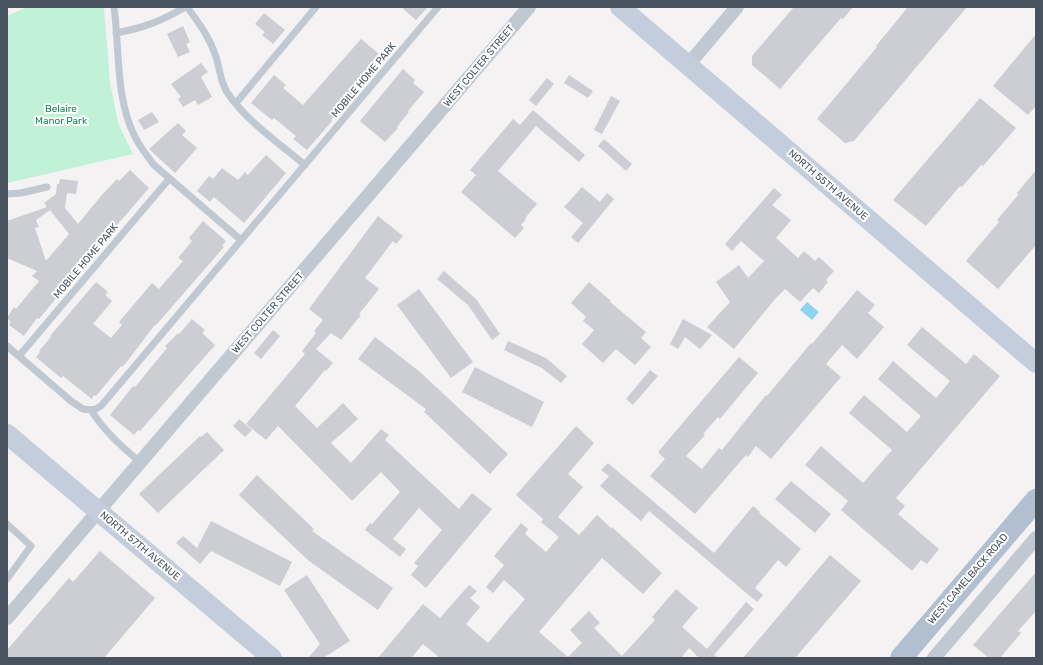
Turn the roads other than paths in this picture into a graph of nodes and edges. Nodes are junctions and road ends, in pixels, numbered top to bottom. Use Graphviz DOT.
graph roads {
  1 [pos="114,7"];
  2 [pos="186,7"];
  3 [pos="316,7"];
  4 [pos="438,7"];
  5 [pos="529,7"];
  6 [pos="620,7"];
  7 [pos="737,7"];
  8 [pos="116,33"];
  9 [pos="688,65"];
  10 [pos="236,104"];
  11 [pos="305,165"];
  12 [pos="169,179"];
  13 [pos="46,187"];
  14 [pos="7,194"];
  15 [pos="241,240"];
  16 [pos="7,346"];
  17 [pos="19,356"];
  18 [pos="1036,363"];
  19 [pos="91,410"];
  20 [pos="7,434"];
  21 [pos="140,462"];
  22 [pos="1036,500"];
  23 [pos="98,511"];
  24 [pos="7,524"];
  25 [pos="1036,538"];
  26 [pos="7,579"];
  27 [pos="7,618"];
  28 [pos="272,658"];
  29 [pos="900,658"];
  30 [pos="934,658"];
  1 -- 8 [label="lane"];
  2 -- 8 [label="lane"];
  2 -- 10 [label="lane"];
  3 -- 10 [label="lane"];
  4 -- 11 [label="lane, MOBILE HOME PARK"];
  5 -- 21 [label="street, WEST COLTER STREET"];
  6 -- 9 [label="street, NORTH 55TH AVENUE"];
  7 -- 9 [label="street"];
  8 -- 12 [label="lane"];
  9 -- 18 [label="street, NORTH 55TH AVENUE"];
  10 -- 11 [label="lane"];
  11 -- 15 [label="lane, MOBILE HOME PARK"];
  12 -- 15 [label="lane"];
  12 -- 17 [label="lane, MOBILE HOME PARK"];
  13 -- 14 [label="lane"];
  15 -- 19 [label="lane, MOBILE HOME PARK"];
  16 -- 17 [label="lane"];
  17 -- 19 [label="lane"];
  19 -- 21 [label="lane"];
  20 -- 23 [label="street, NORTH 57TH AVENUE"];
  21 -- 23 [label="street, WEST COLTER STREET"];
  22 -- 29 [label="main road, WEST CAMELBACK ROAD"];
  23 -- 27 [label="street, WEST COLTER STREET"];
  23 -- 28 [label="street, NORTH 57TH AVENUE"];
  24 -- 26 [label="lane"];
  25 -- 30 [label="street"];
}
